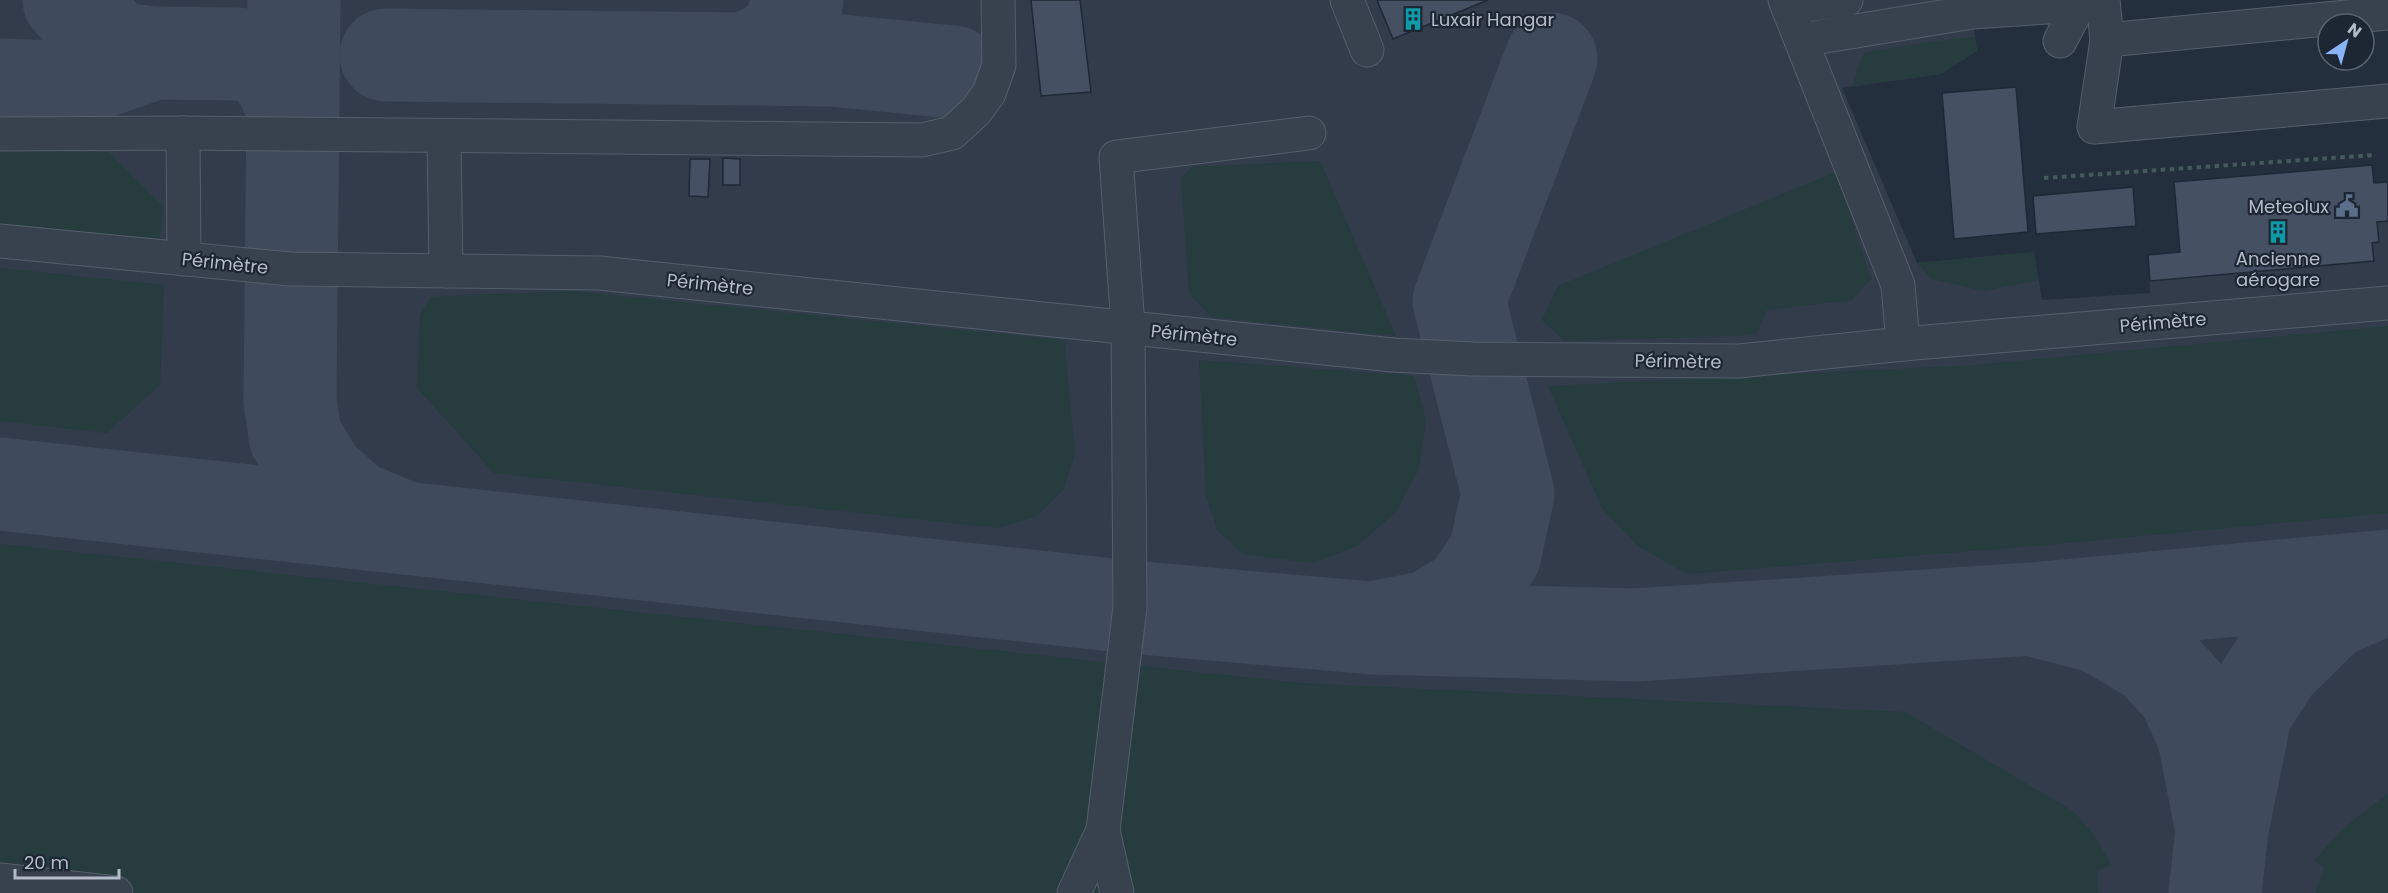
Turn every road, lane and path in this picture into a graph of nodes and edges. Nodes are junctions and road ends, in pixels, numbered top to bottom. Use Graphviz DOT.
graph roads {
  1 [pos="998,0"];
  2 [pos="1347,0"];
  3 [pos="1846,0"];
  4 [pos="2087,2"];
  5 [pos="1786,4"];
  6 [pos="2388,13"];
  7 [pos="1802,40"];
  8 [pos="2107,40"];
  9 [pos="2060,41"];
  10 [pos="1366,50"];
  11 [pos="2388,101"];
  12 [pos="183,133"];
  13 [pos="1309,133"];
  14 [pos="0,134"];
  15 [pos="444,136"];
  16 [pos="2375,155"];
  17 [pos="2044,178"];
  18 [pos="0,241"];
  19 [pos="184,259"];
  20 [pos="446,271"];
  21 [pos="2388,303"];
  22 [pos="1128,327"];
  23 [pos="1903,344"];
  24 [pos="1103,830"];
  25 [pos="0,880"];
  26 [pos="116,893"];
  27 [pos="1074,893"];
  28 [pos="1117,893"];
  1 -- 15 [label="lane"];
  2 -- 10 [label="lane"];
  3 -- 5 [label="lane"];
  4 -- 7 [label="lane"];
  4 -- 8 [label="lane"];
  4 -- 9 [label="lane"];
  5 -- 7 [label="lane"];
  6 -- 8 [label="lane"];
  7 -- 23 [label="lane"];
  8 -- 11 [label="lane"];
  12 -- 14 [label="lane"];
  12 -- 15 [label="lane"];
  12 -- 19 [label="lane"];
  13 -- 22 [label="lane"];
  15 -- 20 [label="lane"];
  16 -- 17 [label="path"];
  18 -- 19 [label="lane, Périmètre"];
  19 -- 20 [label="lane, Périmètre"];
  20 -- 22 [label="lane, Périmètre"];
  21 -- 23 [label="lane, Périmètre"];
  22 -- 23 [label="lane, Périmètre"];
  22 -- 24 [label="lane"];
  24 -- 27 [label="lane"];
  24 -- 28 [label="lane"];
  25 -- 26 [label="lane"];
}
